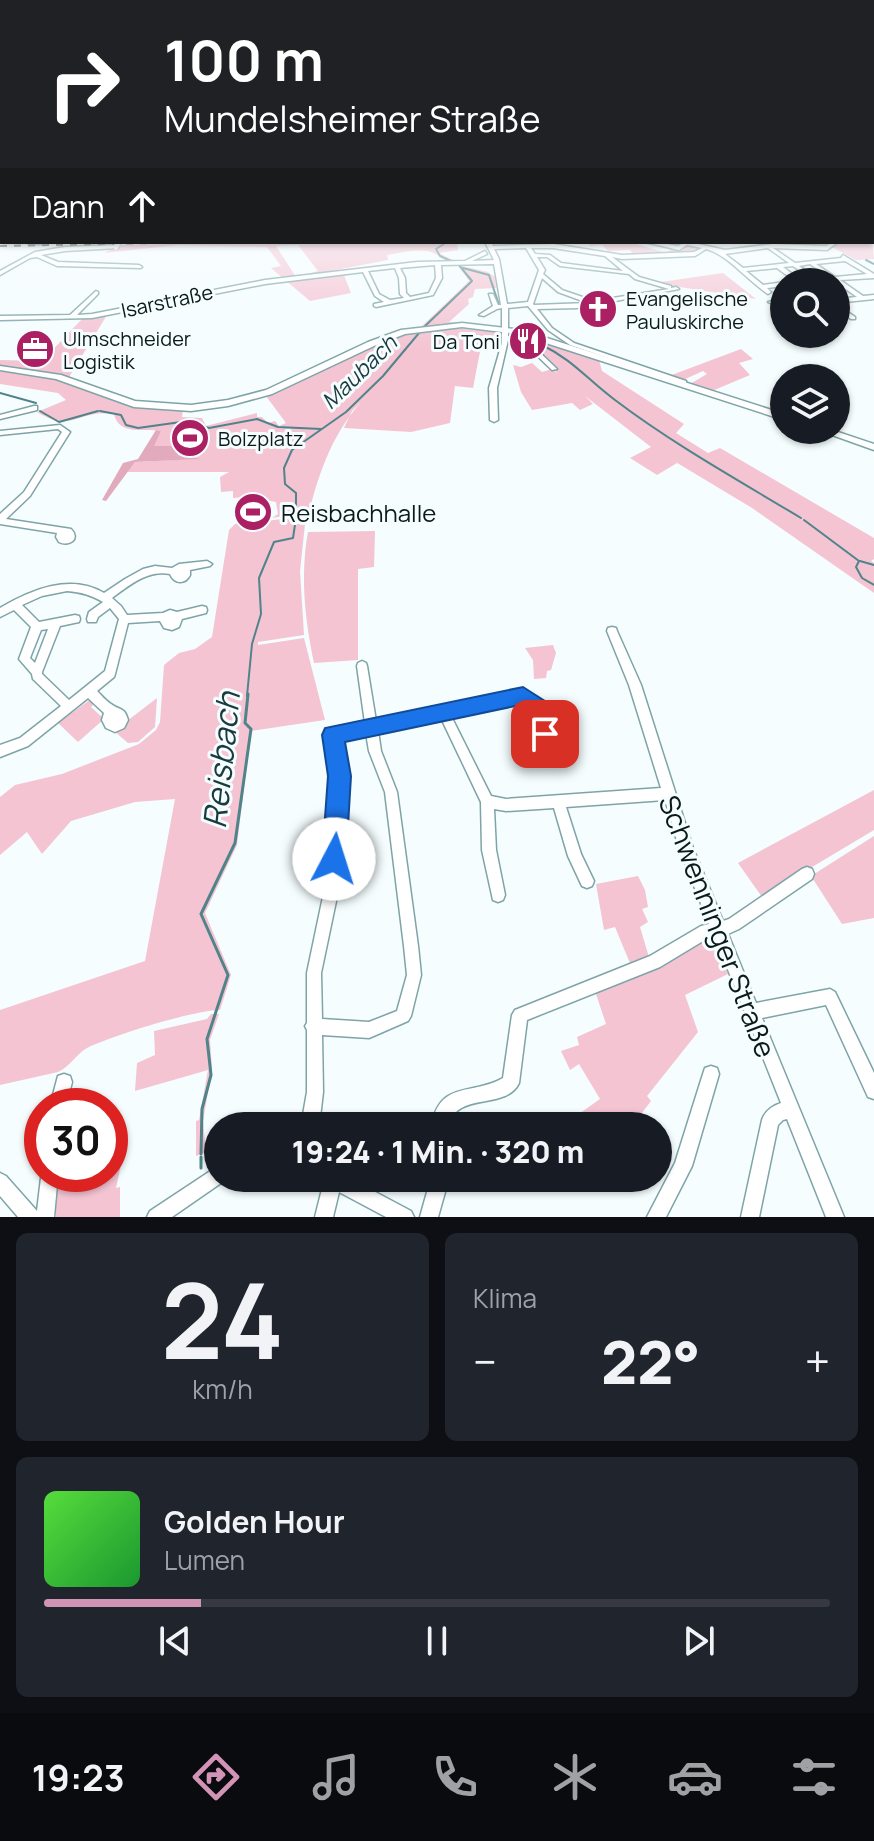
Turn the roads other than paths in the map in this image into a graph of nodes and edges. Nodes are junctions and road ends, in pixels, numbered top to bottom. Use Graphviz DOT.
graph roads {
  1 [pos="118,244"];
  2 [pos="658,244"];
  3 [pos="683,244"];
  4 [pos="687,244"];
  5 [pos="709,244"];
  6 [pos="765,244"];
  7 [pos="788,244"];
  8 [pos="832,244"];
  9 [pos="490,245"];
  10 [pos="516,245"];
  11 [pos="528,247"];
  12 [pos="769,247"];
  13 [pos="827,248"];
  14 [pos="704,249"];
  15 [pos="720,252"];
  16 [pos="485,253"];
  17 [pos="535,255"];
  18 [pos="607,256"];
  19 [pos="28,257"];
  20 [pos="847,259"];
  21 [pos="496,262"];
  22 [pos="468,263"];
  23 [pos="810,263"];
  24 [pos="438,264"];
  25 [pos="795,265"];
  26 [pos="397,266"];
  27 [pos="778,266"];
  28 [pos="139,267"];
  29 [pos="781,268"];
  30 [pos="799,268"];
  31 [pos="818,268"];
  32 [pos="740,270"];
  33 [pos="365,271"];
  34 [pos="0,273"];
  35 [pos="630,273"];
  36 [pos="542,275"];
  37 [pos="873,276"];
  38 [pos="850,278"];
  39 [pos="770,288"];
  40 [pos="765,289"];
  41 [pos="850,290"];
  42 [pos="96,293"];
  43 [pos="770,293"];
  44 [pos="491,295"];
  45 [pos="874,297"];
  46 [pos="408,298"];
  47 [pos="862,298"];
  48 [pos="850,300"];
  49 [pos="389,302"];
  50 [pos="594,303"];
  51 [pos="376,305"];
  52 [pos="532,306"];
  53 [pos="496,307"];
  54 [pos="874,307"];
  55 [pos="505,308"];
  56 [pos="482,315"];
  57 [pos="850,315"];
  58 [pos="71,317"];
  59 [pos="0,318"];
  60 [pos="853,318"];
  61 [pos="505,333"];
  62 [pos="0,368"];
  63 [pos="554,369"];
  64 [pos="684,382"];
  65 [pos="34,408"];
  66 [pos="770,413"];
  67 [pos="0,417"];
  68 [pos="494,420"];
  69 [pos="0,433"];
  70 [pos="850,439"];
  71 [pos="874,447"];
  72 [pos="0,520"];
  73 [pos="68,532"];
  74 [pos="207,564"];
  75 [pos="108,600"];
  76 [pos="14,604"];
  77 [pos="202,610"];
  78 [pos="0,613"];
  79 [pos="75,619"];
  80 [pos="92,619"];
  81 [pos="124,619"];
  82 [pos="52,624"];
  83 [pos="37,626"];
  84 [pos="612,631"];
  85 [pos="362,666"];
  86 [pos="37,672"];
  87 [pos="89,691"];
  88 [pos="69,707"];
  89 [pos="112,713"];
  90 [pos="444,713"];
  91 [pos="550,723"];
  92 [pos="371,727"];
  93 [pos="0,751"];
  94 [pos="668,794"];
  95 [pos="487,801"];
  96 [pos="558,801"];
  97 [pos="807,874"];
  98 [pos="587,881"];
  99 [pos="498,895"];
  100 [pos="719,930"];
  101 [pos="751,1012"];
  102 [pos="313,1026"];
  103 [pos="711,1074"];
  104 [pos="64,1082"];
  105 [pos="62,1088"];
  106 [pos="874,1091"];
  107 [pos="790,1110"];
  108 [pos="312,1112"];
  109 [pos="442,1112"];
  110 [pos="0,1182"];
  111 [pos="204,1184"];
  112 [pos="47,1192"];
  113 [pos="329,1192"];
  114 [pos="357,1192"];
  115 [pos="436,1192"];
  116 [pos="30,1217"];
  117 [pos="45,1217"];
  118 [pos="156,1217"];
  119 [pos="324,1217"];
  120 [pos="405,1217"];
  121 [pos="429,1217"];
  122 [pos="656,1217"];
  123 [pos="750,1217"];
  124 [pos="835,1217"];
  1 -- 19 [label="street"];
  2 -- 3 [label="street"];
  4 -- 14 [label="street"];
  5 -- 14 [label="street"];
  6 -- 12 [label="street"];
  7 -- 12 [label="street"];
  7 -- 13 [label="street"];
  8 -- 13 [label="street"];
  9 -- 10 [label="street"];
  9 -- 21 [label="street"];
  10 -- 11 [label="street"];
  11 -- 17 [label="street"];
  11 -- 18 [label="street"];
  12 -- 15 [label="street"];
  12 -- 25 [label="street"];
  13 -- 20 [label="street"];
  14 -- 15 [label="street"];
  14 -- 18 [label="street"];
  15 -- 32 [label="street"];
  16 -- 22 [label="street"];
  17 -- 35 [label="street"];
  17 -- 36 [label="street"];
  18 -- 35 [label="street"];
  19 -- 28 [label="street"];
  19 -- 34 [label="street"];
  20 -- 23 [label="street"];
  20 -- 37 [label="street"];
  21 -- 22 [label="street, Isarstraße"];
  21 -- 55 [label="street"];
  22 -- 24 [label="street, Isarstraße"];
  23 -- 25 [label="street"];
  23 -- 31 [label="street"];
  24 -- 26 [label="street, Isarstraße"];
  24 -- 46 [label="street"];
  25 -- 27 [label="street"];
  25 -- 30 [label="street"];
  26 -- 33 [label="street, Isarstraße"];
  26 -- 46 [label="street"];
  27 -- 29 [label="street"];
  27 -- 32 [label="street"];
  32 -- 40 [label="street"];
  33 -- 49 [label="street"];
  33 -- 58 [label="street, Isarstraße"];
  35 -- 50 [label="street"];
  36 -- 50 [label="street"];
  36 -- 52 [label="street"];
  37 -- 38 [label="street"];
  39 -- 40 [label="street"];
  40 -- 43 [label="street"];
  41 -- 47 [label="street"];
  42 -- 58 [label="street"];
  44 -- 53 [label="street"];
  45 -- 47 [label="street"];
  46 -- 49 [label="street"];
  47 -- 48 [label="street"];
  47 -- 54 [label="street"];
  49 -- 51 [label="street"];
  50 -- 52 [label="street"];
  52 -- 55 [label="street"];
  52 -- 64 [label="street"];
  53 -- 55 [label="street"];
  53 -- 56 [label="street"];
  55 -- 61 [label="street"];
  57 -- 60 [label="street"];
  58 -- 59 [label="street, Isarstraße"];
  61 -- 62 [label="main road"];
  61 -- 63 [label="street"];
  61 -- 66 [label="main road"];
  61 -- 68 [label="street"];
  65 -- 67 [label="street"];
  69 -- 72 [label="street"];
  70 -- 71 [label="main road"];
  72 -- 73 [label="street"];
  74 -- 75 [label="street"];
  75 -- 76 [label="street"];
  75 -- 80 [label="street"];
  75 -- 81 [label="street"];
  76 -- 78 [label="street"];
  76 -- 83 [label="street"];
  77 -- 81 [label="street"];
  79 -- 82 [label="street"];
  81 -- 87 [label="street"];
  82 -- 83 [label="street"];
  82 -- 86 [label="street"];
  83 -- 86 [label="street"];
  84 -- 94 [label="street, Schwenninger Straße"];
  85 -- 92 [label="street"];
  86 -- 88 [label="street"];
  87 -- 88 [label="street"];
  87 -- 89 [label="street"];
  88 -- 93 [label="street"];
  90 -- 91 [label="street"];
  90 -- 92 [label="street"];
  90 -- 95 [label="street"];
  92 -- 102 [label="street"];
  92 -- 102 [label="street"];
  94 -- 96 [label="street"];
  94 -- 100 [label="street, Schwenninger Straße"];
  95 -- 96 [label="street"];
  95 -- 99 [label="street"];
  96 -- 98 [label="street"];
  97 -- 100 [label="street"];
  100 -- 101 [label="street, Schwenninger Straße"];
  100 -- 109 [label="street"];
  101 -- 106 [label="street"];
  101 -- 107 [label="street, Schwenninger Straße"];
  102 -- 108 [label="street"];
  103 -- 122 [label="street"];
  104 -- 105 [label="street"];
  107 -- 123 [label="street"];
  107 -- 124 [label="street, Schwenninger Straße"];
  110 -- 116 [label="street"];
  111 -- 118 [label="street"];
  112 -- 117 [label="street"];
  113 -- 119 [label="street"];
  114 -- 120 [label="street"];
  115 -- 121 [label="street"];
}
